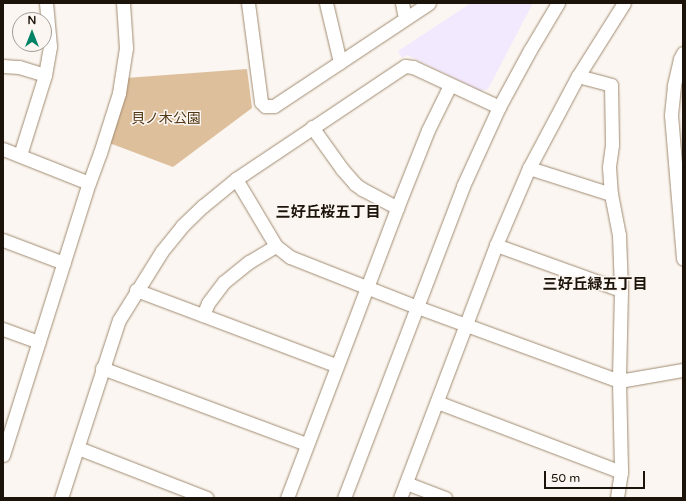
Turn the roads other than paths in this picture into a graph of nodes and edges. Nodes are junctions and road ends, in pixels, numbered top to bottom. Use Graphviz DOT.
graph roads {
  1 [pos="46,3"];
  2 [pos="123,3"];
  3 [pos="248,3"];
  4 [pos="326,3"];
  5 [pos="402,3"];
  6 [pos="428,3"];
  7 [pos="558,3"];
  8 [pos="624,3"];
  9 [pos="405,18"];
  10 [pos="683,53"];
  11 [pos="340,62"];
  12 [pos="3,66"];
  13 [pos="45,75"];
  14 [pos="578,76"];
  15 [pos="450,85"];
  16 [pos="499,107"];
  17 [pos="312,127"];
  18 [pos="3,149"];
  19 [pos="20,155"];
  20 [pos="529,168"];
  21 [pos="236,179"];
  22 [pos="89,183"];
  23 [pos="611,194"];
  24 [pos="397,208"];
  25 [pos="3,240"];
  26 [pos="496,245"];
  27 [pos="276,246"];
  28 [pos="683,260"];
  29 [pos="64,263"];
  30 [pos="367,288"];
  31 [pos="136,290"];
  32 [pos="621,290"];
  33 [pos="417,307"];
  34 [pos="203,315"];
  35 [pos="466,324"];
  36 [pos="3,329"];
  37 [pos="39,342"];
  38 [pos="336,365"];
  39 [pos="102,368"];
  40 [pos="683,370"];
  41 [pos="619,381"];
  42 [pos="438,402"];
  43 [pos="8,423"];
  44 [pos="306,444"];
  45 [pos="78,448"];
  46 [pos="3,455"];
  47 [pos="621,472"];
  48 [pos="406,483"];
  49 [pos="61,498"];
  50 [pos="207,498"];
  51 [pos="287,498"];
  52 [pos="344,498"];
  53 [pos="400,498"];
  54 [pos="445,498"];
  55 [pos="617,498"];
  1 -- 13 [label="street"];
  2 -- 22 [label="street"];
  3 -- 11 [label="street"];
  4 -- 11 [label="street"];
  5 -- 9 [label="street"];
  6 -- 9 [label="street"];
  7 -- 16 [label="street"];
  8 -- 14 [label="street"];
  9 -- 11 [label="street"];
  10 -- 28 [label="street"];
  12 -- 13 [label="street"];
  13 -- 19 [label="street"];
  14 -- 20 [label="street"];
  14 -- 23 [label="street"];
  15 -- 16 [label="street"];
  15 -- 17 [label="street"];
  15 -- 24 [label="street"];
  16 -- 33 [label="street"];
  17 -- 21 [label="street"];
  17 -- 24 [label="street"];
  18 -- 19 [label="street"];
  19 -- 22 [label="street"];
  20 -- 23 [label="street"];
  20 -- 26 [label="street"];
  21 -- 27 [label="street"];
  21 -- 31 [label="street"];
  22 -- 29 [label="street"];
  23 -- 32 [label="street"];
  24 -- 30 [label="street"];
  25 -- 29 [label="street"];
  26 -- 32 [label="street"];
  26 -- 35 [label="street"];
  27 -- 30 [label="street"];
  27 -- 34 [label="street"];
  29 -- 37 [label="street"];
  30 -- 33 [label="street"];
  30 -- 38 [label="street"];
  31 -- 34 [label="street"];
  31 -- 39 [label="street"];
  32 -- 41 [label="street"];
  33 -- 35 [label="street"];
  33 -- 52 [label="street"];
  34 -- 38 [label="street"];
  35 -- 41 [label="street"];
  35 -- 42 [label="street"];
  36 -- 37 [label="street"];
  37 -- 43 [label="street"];
  38 -- 44 [label="street"];
  39 -- 44 [label="street"];
  39 -- 45 [label="street"];
  40 -- 41 [label="street"];
  41 -- 47 [label="street"];
  42 -- 47 [label="street"];
  42 -- 48 [label="street"];
  43 -- 46 [label="street"];
  44 -- 51 [label="street"];
  45 -- 49 [label="street"];
  45 -- 50 [label="street"];
  47 -- 55 [label="street"];
  48 -- 53 [label="street"];
  48 -- 54 [label="street"];
}
